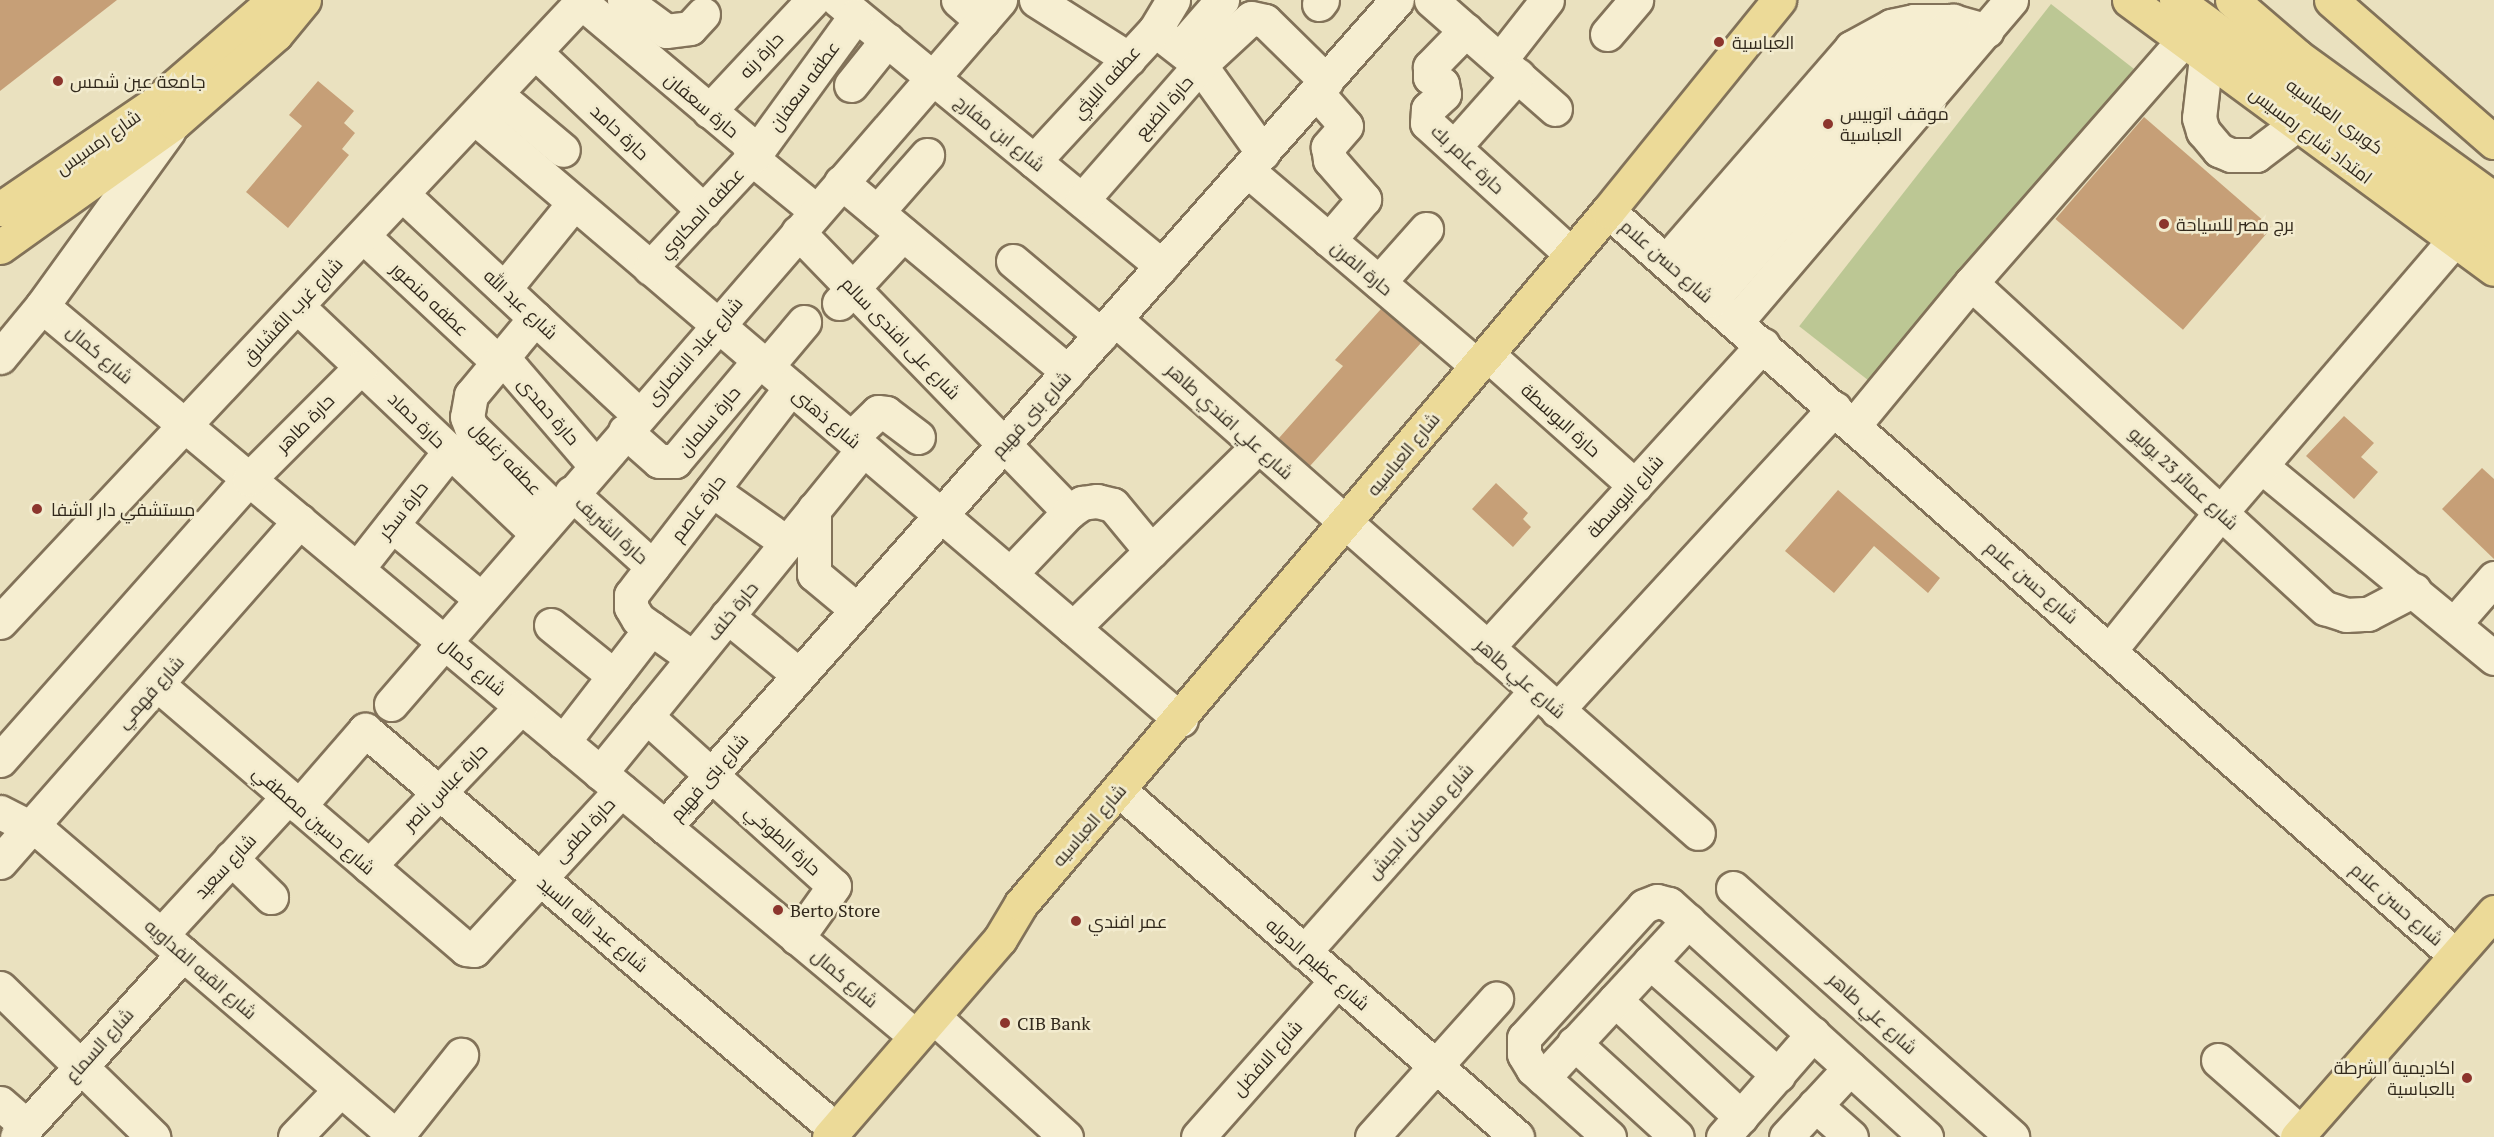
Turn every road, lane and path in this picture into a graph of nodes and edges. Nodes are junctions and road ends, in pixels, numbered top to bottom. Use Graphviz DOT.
graph roads {
  1 [pos="274,0"];
  2 [pos="304,0"];
  3 [pos="624,0"];
  4 [pos="1036,0"];
  5 [pos="1173,0"];
  6 [pos="1222,0"];
  7 [pos="1397,0"];
  8 [pos="1431,0"];
  9 [pos="1547,0"];
  10 [pos="1636,0"];
  11 [pos="1779,0"];
  12 [pos="2011,0"];
  13 [pos="2129,0"];
  14 [pos="2175,0"];
  15 [pos="2232,0"];
  16 [pos="2331,0"];
  17 [pos="582,1"];
  18 [pos="839,4"];
  19 [pos="980,7"];
  20 [pos="703,14"];
  21 [pos="1953,21"];
  22 [pos="1466,30"];
  23 [pos="1987,32"];
  24 [pos="1607,34"];
  25 [pos="887,40"];
  26 [pos="1178,47"];
  27 [pos="2195,48"];
  28 [pos="535,52"];
  29 [pos="1129,58"];
  30 [pos="1509,67"];
  31 [pos="932,78"];
  32 [pos="851,85"];
  33 [pos="1321,87"];
  34 [pos="496,94"];
  35 [pos="1555,109"];
  36 [pos="709,111"];
  37 [pos="474,117"];
  38 [pos="174,123"];
  39 [pos="2297,124"];
  40 [pos="2490,131"];
  41 [pos="1454,147"];
  42 [pos="564,150"];
  43 [pos="927,155"];
  44 [pos="753,157"];
  45 [pos="1034,161"];
  46 [pos="1255,161"];
  47 [pos="841,182"];
  48 [pos="402,194"];
  49 [pos="2494,199"];
  50 [pos="1082,200"];
  51 [pos="574,203"];
  52 [pos="0,208"];
  53 [pos="705,211"];
  54 [pos="1608,211"];
  55 [pos="877,212"];
  56 [pos="807,222"];
  57 [pos="1426,229"];
  58 [pos="2494,232"];
  59 [pos="903,234"];
  60 [pos="363,236"];
  61 [pos="1329,240"];
  62 [pos="2454,240"];
  63 [pos="0,248"];
  64 [pos="1570,253"];
  65 [pos="1013,261"];
  66 [pos="1162,266"];
  67 [pos="650,268"];
  68 [pos="2494,269"];
  69 [pos="1690,280"];
  70 [pos="1379,282"];
  71 [pos="1971,283"];
  72 [pos="504,289"];
  73 [pos="846,296"];
  74 [pos="42,306"];
  75 [pos="297,306"];
  76 [pos="535,318"];
  77 [pos="1737,321"];
  78 [pos="804,322"];
  79 [pos="717,325"];
  80 [pos="1108,327"];
  81 [pos="1763,345"];
  82 [pos="0,357"];
  83 [pos="500,360"];
  84 [pos="1482,360"];
  85 [pos="763,364"];
  86 [pos="361,367"];
  87 [pos="1068,372"];
  88 [pos="791,387"];
  89 [pos="1845,416"];
  90 [pos="632,423"];
  91 [pos="185,425"];
  92 [pos="918,437"];
  93 [pos="1005,443"];
  94 [pos="857,444"];
  95 [pos="1258,447"];
  96 [pos="450,451"];
  97 [pos="595,465"];
  98 [pos="2261,466"];
  99 [pos="249,479"];
  100 [pos="1635,486"];
  101 [pos="712,490"];
  102 [pos="814,509"];
  103 [pos="554,512"];
  104 [pos="1070,512"];
  105 [pos="2222,512"];
  106 [pos="941,516"];
  107 [pos="300,521"];
  108 [pos="1345,523"];
  109 [pos="392,525"];
  110 [pos="787,543"];
  111 [pos="1151,551"];
  112 [pos="653,567"];
  113 [pos="357,569"];
  114 [pos="1010,574"];
  115 [pos="2494,579"];
  116 [pos="2414,590"];
  117 [pos="480,598"];
  118 [pos="857,610"];
  119 [pos="727,616"];
  120 [pos="0,622"];
  121 [pos="2454,624"];
  122 [pos="550,625"];
  123 [pos="651,628"];
  124 [pos="1073,628"];
  125 [pos="442,641"];
  126 [pos="1486,648"];
  127 [pos="2110,650"];
  128 [pos="693,658"];
  129 [pos="2494,658"];
  130 [pos="799,675"];
  131 [pos="614,676"];
  132 [pos="157,684"];
  133 [pos="1547,700"];
  134 [pos="391,704"];
  135 [pos="521,707"];
  136 [pos="646,716"];
  137 [pos="1181,720"];
  138 [pos="563,742"];
  139 [pos="0,760"];
  140 [pos="711,775"];
  141 [pos="610,781"];
  142 [pos="1119,790"];
  143 [pos="440,794"];
  144 [pos="294,801"];
  145 [pos="0,812"];
  146 [pos="31,825"];
  147 [pos="665,827"];
  148 [pos="1698,832"];
  149 [pos="231,858"];
  150 [pos="0,861"];
  151 [pos="369,867"];
  152 [pos="539,878"];
  153 [pos="1733,888"];
  154 [pos="271,897"];
  155 [pos="1021,904"];
  156 [pos="2494,912"];
  157 [pos="1688,921"];
  158 [pos="797,938"];
  159 [pos="172,944"];
  160 [pos="474,950"];
  161 [pos="1304,952"];
  162 [pos="2455,955"];
  163 [pos="1650,962"];
  164 [pos="1337,980"];
  165 [pos="0,988"];
  166 [pos="1496,999"];
  167 [pos="1615,1000"];
  168 [pos="935,1018"];
  169 [pos="903,1026"];
  170 [pos="1813,1034"];
  171 [pos="1574,1044"];
  172 [pos="461,1055"];
  173 [pos="2218,1060"];
  174 [pos="79,1065"];
  175 [pos="1436,1066"];
  176 [pos="1850,1068"];
  177 [pos="1778,1075"];
  178 [pos="1543,1078"];
  179 [pos="340,1089"];
  180 [pos="0,1103"];
  181 [pos="1815,1105"];
  182 [pos="1732,1127"];
  183 [pos="818,1130"];
  184 [pos="22,1132"];
  185 [pos="2299,1135"];
  186 [pos="153,1137"];
  187 [pos="296,1137"];
  188 [pos="396,1137"];
  189 [pos="1066,1137"];
  190 [pos="1198,1137"];
  191 [pos="1372,1137"];
  192 [pos="1517,1137"];
  193 [pos="1609,1137"];
  194 [pos="1677,1137"];
  195 [pos="1786,1137"];
  196 [pos="1851,1137"];
  197 [pos="1926,1137"];
  198 [pos="2012,1137"];
  1 -- 52 [label="main road, شارع رمسيس"];
  2 -- 38 [label="main road, شارع رمسيس"];
  3 -- 20 [label="street"];
  4 -- 29 [label="street"];
  5 -- 26 [label="street, عطفه الليثي"];
  6 -- 26 [label="street"];
  7 -- 33 [label="street, شارع بنى فهيم"];
  8 -- 22 [label="street"];
  9 -- 30 [label="street"];
  10 -- 24 [label="street"];
  11 -- 54 [label="main road, شارع العباسيه"];
  12 -- 23 [label="street"];
  13 -- 27 [label="main road, امتداد شارع رمسيس"];
  14 -- 58 [label="main road, كوبرى العباسيه"];
  15 -- 49 [label="main road, كوبرى العباسيه"];
  16 -- 40 [label="main road"];
  17 -- 28 [label="street, شارع غرب القشلاق"];
  17 -- 36 [label="street, حارة سعفان"];
  18 -- 25 [label="street, شارع ابن مفارج"];
  18 -- 36 [label="street, حارة رنه"];
  18 -- 44 [label="street, عطفه سعفان"];
  19 -- 31 [label="street, شارع عباد الانصارى"];
  21 -- 23 [label="street"];
  21 -- 69 [label="street"];
  21 -- 69 [label="street"];
  22 -- 30 [label="street"];
  22 -- 41 [label="street, حارة عامر بك"];
  23 -- 77 [label="street"];
  25 -- 31 [label="street, شارع ابن مفارج"];
  25 -- 32 [label="street"];
  26 -- 29 [label="street, عطفه الليثي"];
  26 -- 33 [label="street, حارة الضبع"];
  26 -- 46 [label="street, حارة الفرن"];
  26 -- 50 [label="street, حارة الضبع"];
  27 -- 39 [label="main road, امتداد شارع رمسيس"];
  27 -- 39 [label="street"];
  27 -- 71 [label="street, شارع مساكن الجيش"];
  28 -- 34 [label="street, شارع غرب القشلاق"];
  28 -- 53 [label="street, حارة حامد"];
  29 -- 45 [label="street, عطفه الليثي"];
  30 -- 35 [label="street"];
  30 -- 41 [label="street"];
  31 -- 45 [label="street, شارع ابن مفارج"];
  31 -- 47 [label="street, شارع عباد الانصارى"];
  33 -- 46 [label="street, شارع بنى فهيم"];
  33 -- 61 [label="street"];
  34 -- 37 [label="street, شارع غرب القشلاق"];
  34 -- 42 [label="street"];
  36 -- 44 [label="street, حارة سعفان"];
  37 -- 48 [label="street, شارع غرب القشلاق"];
  37 -- 51 [label="street, شارع ذهنى"];
  38 -- 63 [label="main road, شارع رمسيس"];
  38 -- 74 [label="street, شارع رمسيس"];
  39 -- 62 [label="main road, امتداد شارع رمسيس"];
  41 -- 64 [label="street, حارة عامر بك"];
  43 -- 55 [label="street"];
  44 -- 53 [label="street, عطفه المكاوي"];
  44 -- 56 [label="street, حارة سعفان"];
  45 -- 50 [label="street, شارع ابن مفارج"];
  46 -- 61 [label="street, حارة الفرن"];
  46 -- 66 [label="street, شارع بنى فهيم"];
  47 -- 55 [label="street"];
  47 -- 56 [label="street, شارع عباد الانصارى"];
  48 -- 60 [label="street, شارع غرب القشلاق"];
  48 -- 72 [label="street, شارع عبد الله"];
  50 -- 66 [label="street, شارع ابن مفارج"];
  51 -- 67 [label="street, شارع ذهنى"];
  51 -- 72 [label="street"];
  53 -- 67 [label="street, عطفه المكاوي"];
  54 -- 64 [label="main road, شارع العباسيه"];
  54 -- 69 [label="street, شارع حسن علام"];
  55 -- 59 [label="street"];
  56 -- 73 [label="street, شارع على افندى سالم"];
  56 -- 79 [label="street, شارع عباد الانصارى"];
  57 -- 70 [label="street"];
  59 -- 73 [label="street"];
  59 -- 87 [label="street"];
  60 -- 75 [label="street, شارع غرب القشلاق"];
  60 -- 83 [label="street, عطفه منصور"];
  61 -- 70 [label="street, حارة الفرن"];
  62 -- 68 [label="main road, امتداد شارع رمسيس"];
  62 -- 98 [label="street"];
  64 -- 84 [label="main road, شارع العباسيه"];
  65 -- 80 [label="street, شارع علي افندي طاهر"];
  66 -- 80 [label="street, شارع بنى فهيم"];
  67 -- 79 [label="street, شارع ذهنى"];
  69 -- 77 [label="street, شارع حسن علام"];
  70 -- 84 [label="street, حارة الفرن"];
  71 -- 89 [label="street, شارع مساكن الجيش"];
  71 -- 105 [label="street, شارع عمائر 23 يوليو"];
  72 -- 76 [label="street, شارع عبد الله"];
  73 -- 93 [label="street, شارع على افندى سالم"];
  74 -- 82 [label="street, شارع رمسيس"];
  74 -- 91 [label="street, شارع كمال"];
  75 -- 86 [label="street, حارة حماد"];
  75 -- 91 [label="street, شارع غرب القشلاق"];
  76 -- 83 [label="street, عطفه زغلول"];
  76 -- 90 [label="street, شارع عبد الله"];
  77 -- 81 [label="street, شارع حسن علام"];
  78 -- 85 [label="street, حارة سلمان"];
  79 -- 85 [label="street, شارع ذهنى"];
  79 -- 90 [label="street, شارع عباد الانصارى"];
  80 -- 87 [label="street, شارع بنى فهيم"];
  80 -- 95 [label="street, شارع علي افندي طاهر"];
  81 -- 89 [label="street, شارع حسن علام"];
  81 -- 100 [label="street, شارع البوسطة"];
  83 -- 97 [label="street, حارة حمدى"];
  83 -- 103 [label="street, عطفه زغلول"];
  84 -- 100 [label="street, حارة البوسطة"];
  84 -- 108 [label="main road, شارع العباسيه"];
  85 -- 88 [label="street, شارع ذهنى"];
  85 -- 90 [label="street, حارة سلمان"];
  86 -- 96 [label="street, حارة حماد"];
  86 -- 99 [label="street, حارة طاهر"];
  87 -- 93 [label="street, شارع بنى فهيم"];
  88 -- 94 [label="street, شارع ذهنى"];
  88 -- 101 [label="street, حارة عاصم"];
  89 -- 127 [label="street, شارع حسن علام"];
  89 -- 133 [label="street, شارع مساكن الجيش"];
  90 -- 97 [label="street, شارع عباد الانصارى"];
  91 -- 99 [label="street, شارع كمال"];
  91 -- 120 [label="street, شارع غرب القشلاق"];
  92 -- 94 [label="street, حارة خلف"];
  93 -- 104 [label="street, شارع على افندى سالم"];
  93 -- 106 [label="street, شارع بنى فهيم"];
  94 -- 102 [label="street, حارة خلف"];
  94 -- 106 [label="street, شارع ذهنى"];
  95 -- 108 [label="street, شارع علي افندي طاهر"];
  95 -- 111 [label="street"];
  96 -- 103 [label="street, حارة حماد"];
  96 -- 109 [label="street, حارة سكر"];
  97 -- 103 [label="street, شارع عباد الانصارى"];
  98 -- 105 [label="street"];
  98 -- 116 [label="street"];
  99 -- 107 [label="street, شارع كمال"];
  99 -- 139 [label="street, حارة طاهر"];
  100 -- 126 [label="street, شارع البوسطة"];
  101 -- 110 [label="street"];
  101 -- 112 [label="street, حارة عاصم"];
  102 -- 110 [label="street, حارة خلف"];
  102 -- 118 [label="street"];
  103 -- 112 [label="street, حارة الشريف"];
  103 -- 117 [label="street, شارع عباد الانصارى"];
  104 -- 111 [label="street"];
  104 -- 114 [label="street"];
  105 -- 116 [label="street, شارع عمائر 23 يوليو"];
  105 -- 127 [label="street"];
  106 -- 114 [label="street, شارع ذهنى"];
  106 -- 118 [label="street, شارع بنى فهيم"];
  107 -- 113 [label="street, شارع كمال"];
  107 -- 132 [label="street, شارع فهمي"];
  108 -- 126 [label="street, شارع علي طاهر"];
  108 -- 137 [label="main road, شارع العباسيه"];
  109 -- 113 [label="street, حارة سكر"];
  109 -- 117 [label="street"];
  110 -- 119 [label="street, حارة خلف"];
  111 -- 124 [label="street"];
  112 -- 123 [label="street, حارة عاصم"];
  113 -- 125 [label="street, شارع كمال"];
  114 -- 124 [label="street, شارع ذهنى"];
  115 -- 121 [label="street"];
  116 -- 121 [label="street"];
  117 -- 125 [label="street, شارع عباد الانصارى"];
  118 -- 130 [label="street, شارع بنى فهيم"];
  119 -- 128 [label="street, حارة خلف"];
  119 -- 130 [label="street"];
  121 -- 129 [label="street"];
  122 -- 131 [label="street"];
  123 -- 128 [label="street, حارة عاصم"];
  123 -- 131 [label="street"];
  124 -- 137 [label="street, شارع ذهنى"];
  125 -- 134 [label="street, شارع عباد الانصارى"];
  125 -- 135 [label="street, شارع كمال"];
  126 -- 133 [label="street, شارع علي طاهر"];
  127 -- 162 [label="street, شارع حسن علام"];
  128 -- 136 [label="street, حارة خلف"];
  130 -- 140 [label="street, شارع بنى فهيم"];
  131 -- 138 [label="street"];
  132 -- 144 [label="street, شارع حسين مصطفي"];
  132 -- 146 [label="street, شارع فهمي"];
  133 -- 148 [label="street, شارع علي طاهر"];
  133 -- 161 [label="street, شارع مساكن الجيش"];
  135 -- 138 [label="street, شارع كمال"];
  135 -- 143 [label="street, حارة عباس ناصر"];
  136 -- 140 [label="street"];
  136 -- 141 [label="street, حارة خلف"];
  137 -- 142 [label="main road, شارع العباسيه"];
  138 -- 141 [label="street, شارع كمال"];
  140 -- 147 [label="street, شارع بنى فهيم"];
  140 -- 158 [label="street, حارة الطوخي"];
  141 -- 147 [label="street, شارع كمال"];
  141 -- 152 [label="street, حارة لطفى"];
  142 -- 155 [label="main road, شارع العباسيه"];
  142 -- 161 [label="street, شارع عظيم الدوله"];
  143 -- 144 [label="street, شارع عبد الله السيد"];
  143 -- 151 [label="street, حارة عباس ناصر"];
  143 -- 152 [label="street, شارع عبد الله السيد"];
  144 -- 149 [label="street, شارع سعيد"];
  144 -- 151 [label="street, شارع حسين مصطفي"];
  145 -- 146 [label="street, شارع القبه الفداويه"];
  146 -- 150 [label="street, شارع فهمي"];
  146 -- 159 [label="street, شارع القبه الفداويه"];
  147 -- 158 [label="street, شارع كمال"];
  149 -- 154 [label="street"];
  149 -- 159 [label="street, شارع سعيد"];
  151 -- 160 [label="street, شارع حسين مصطفي"];
  152 -- 160 [label="street, حارة لطفى"];
  152 -- 183 [label="street, شارع عبد الله السيد"];
  153 -- 198 [label="street, شارع علي طاهر"];
  155 -- 168 [label="main road, شارع العباسيه"];
  155 -- 169 [label="main road, شارع العباسيه"];
  156 -- 162 [label="main road"];
  157 -- 163 [label="street"];
  157 -- 170 [label="street"];
  157 -- 178 [label="street"];
  158 -- 169 [label="street, شارع كمال"];
  159 -- 174 [label="street, شارع السماع"];
  159 -- 179 [label="street, شارع القبه الفداويه"];
  161 -- 164 [label="street, شارع عظيم الدوله"];
  162 -- 185 [label="main road"];
  163 -- 167 [label="street"];
  163 -- 177 [label="street"];
  164 -- 175 [label="street, شارع عظيم الدوله"];
  164 -- 190 [label="street, شارع الافضل"];
  165 -- 174 [label="street"];
  166 -- 175 [label="street"];
  167 -- 171 [label="street"];
  167 -- 182 [label="street"];
  168 -- 183 [label="main road, شارع العباسيه"];
  168 -- 189 [label="street"];
  169 -- 183 [label="main road, شارع العباسيه"];
  170 -- 176 [label="street"];
  170 -- 177 [label="street"];
  171 -- 178 [label="street"];
  171 -- 194 [label="street"];
  172 -- 188 [label="street"];
  173 -- 185 [label="street"];
  174 -- 184 [label="street, شارع السماع"];
  174 -- 186 [label="street"];
  175 -- 191 [label="street"];
  175 -- 192 [label="street, شارع عظيم الدوله"];
  176 -- 181 [label="street"];
  176 -- 197 [label="street"];
  177 -- 182 [label="street"];
  178 -- 193 [label="street"];
  179 -- 187 [label="street"];
  179 -- 188 [label="street, شارع القبه الفداويه"];
  180 -- 184 [label="street"];
  181 -- 195 [label="street"];
  181 -- 196 [label="street"];
}
